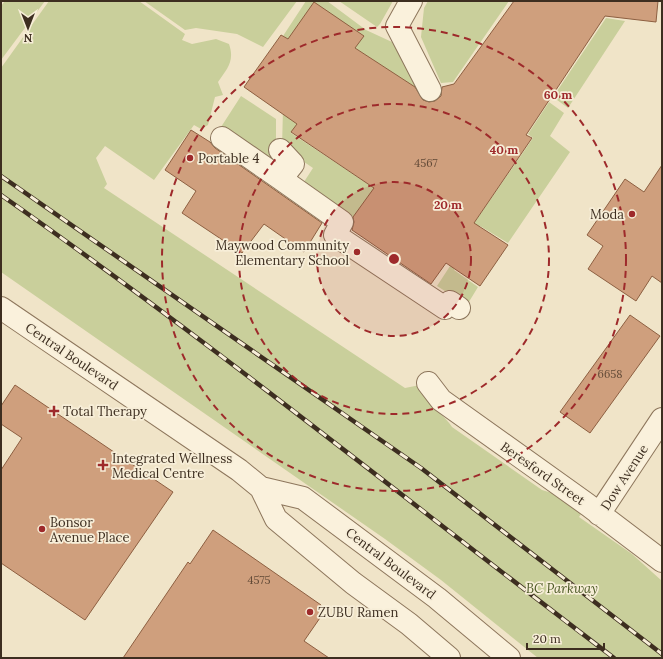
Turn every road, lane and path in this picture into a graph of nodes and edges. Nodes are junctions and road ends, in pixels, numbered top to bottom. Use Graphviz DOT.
graph roads {
  1 [pos="411,1"];
  2 [pos="430,90"];
  3 [pos="222,138"];
  4 [pos="280,150"];
  5 [pos="281,179"];
  6 [pos="1,308"];
  7 [pos="460,308"];
  8 [pos="428,383"];
  9 [pos="662,419"];
  10 [pos="261,488"];
  11 [pos="599,514"];
  12 [pos="662,561"];
  13 [pos="449,658"];
  14 [pos="509,658"];
  1 -- 2 [label="street"];
  3 -- 5 [label="street"];
  4 -- 5 [label="street"];
  5 -- 7 [label="street"];
  6 -- 10 [label="street, Central Boulevard"];
  8 -- 11 [label="street, Beresford Street"];
  9 -- 11 [label="street, Dow Avenue"];
  10 -- 13 [label="street, Central Boulevard"];
  10 -- 14 [label="street, Central Boulevard"];
  11 -- 12 [label="street, Beresford Street"];
}
